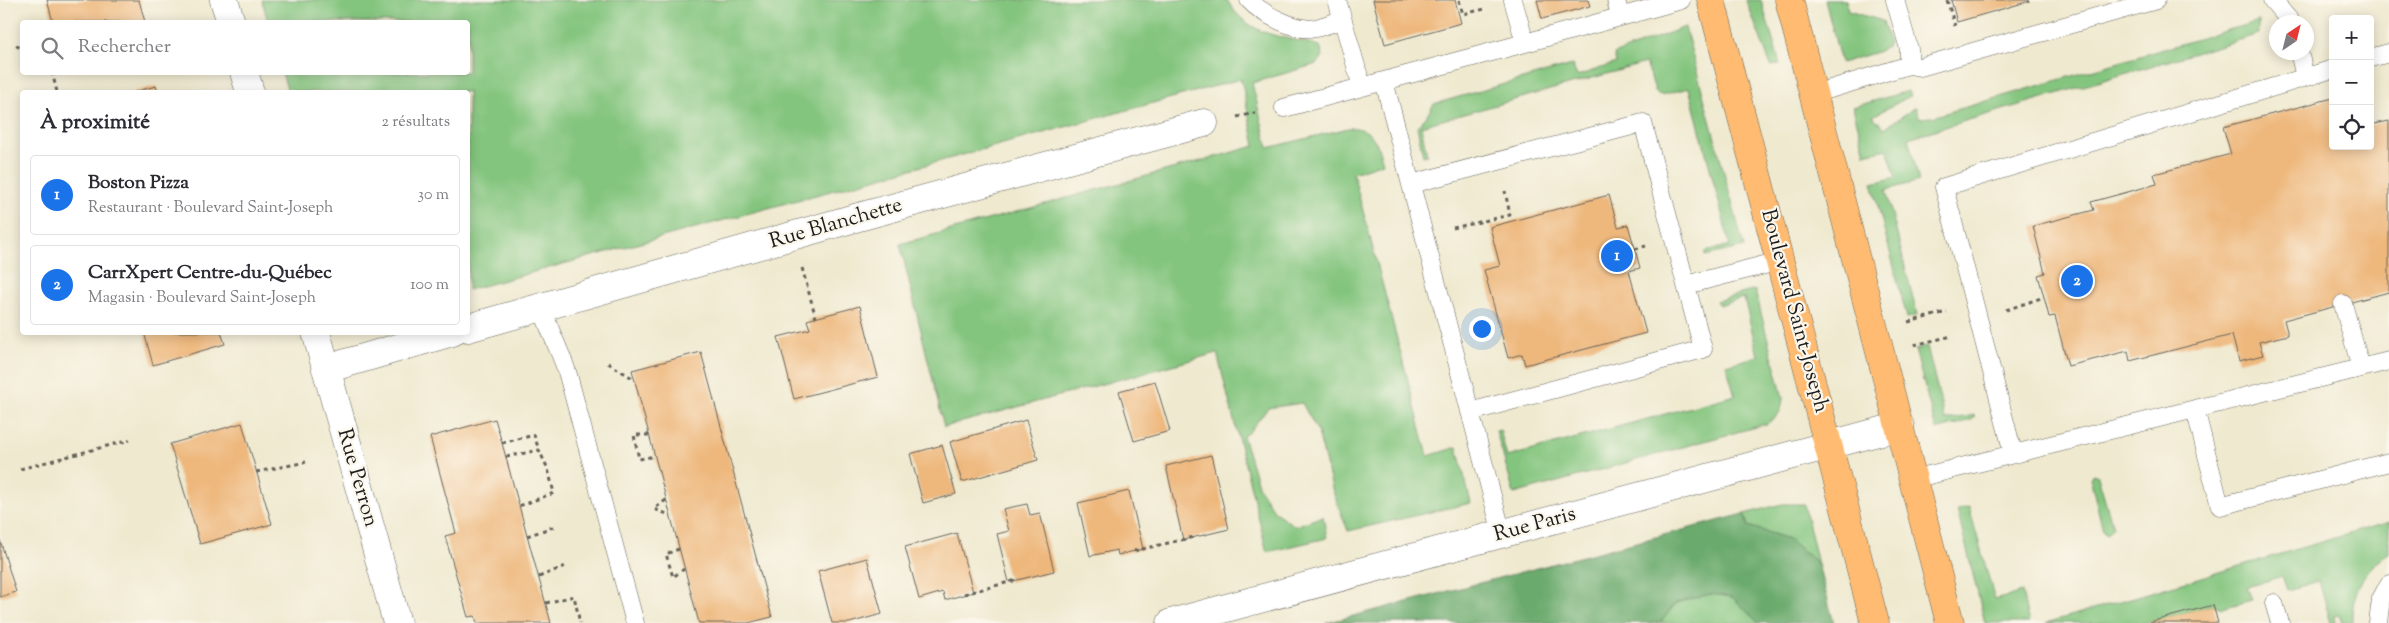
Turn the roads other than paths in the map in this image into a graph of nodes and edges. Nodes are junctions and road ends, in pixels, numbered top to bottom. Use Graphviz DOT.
graph roads {
  1 [pos="224,0"];
  2 [pos="1249,0"];
  3 [pos="1337,0"];
  4 [pos="1513,0"];
  5 [pos="1616,0"];
  6 [pos="1681,0"];
  7 [pos="1711,0"];
  8 [pos="1789,0"];
  9 [pos="1894,0"];
  10 [pos="2156,0"];
  11 [pos="2272,0"];
  12 [pos="2285,15"];
  13 [pos="1620,18"];
  14 [pos="230,20"];
  15 [pos="1342,20"];
  16 [pos="1525,43"];
  17 [pos="2389,53"];
  18 [pos="2374,57"];
  19 [pos="2301,60"];
  20 [pos="1909,64"];
  21 [pos="2329,70"];
  22 [pos="245,75"];
  23 [pos="2305,77"];
  24 [pos="1384,81"];
  25 [pos="1362,87"];
  26 [pos="249,90"];
  27 [pos="1814,94"];
  28 [pos="1284,108"];
  29 [pos="1204,123"];
  30 [pos="1411,184"];
  31 [pos="1780,261"];
  32 [pos="1686,285"];
  33 [pos="2344,304"];
  34 [pos="542,307"];
  35 [pos="470,327"];
  36 [pos="317,335"];
  37 [pos="442,335"];
  38 [pos="2389,361"];
  39 [pos="2361,368"];
  40 [pos="326,369"];
  41 [pos="2195,409"];
  42 [pos="1470,412"];
  43 [pos="1900,426"];
  44 [pos="1829,445"];
  45 [pos="2013,453"];
  46 [pos="2389,462"];
  47 [pos="1913,479"];
  48 [pos="1502,534"];
  49 [pos="2389,584"];
  50 [pos="2274,603"];
  51 [pos="397,623"];
  52 [pos="635,623"];
  53 [pos="1171,623"];
  54 [pos="1876,623"];
  55 [pos="1950,623"];
  56 [pos="2280,623"];
  57 [pos="2378,623"];
  1 -- 14 [label="street"];
  2 -- 15 [label="lane"];
  3 -- 15 [label="lane"];
  4 -- 16 [label="lane"];
  5 -- 13 [label="lane"];
  6 -- 13 [label="lane"];
  7 -- 31 [label="main road, Boulevard Saint-Joseph"];
  8 -- 27 [label="main road"];
  9 -- 20 [label="lane"];
  10 -- 20 [label="lane"];
  11 -- 12 [label="lane"];
  13 -- 16 [label="lane"];
  15 -- 25 [label="lane"];
  16 -- 24 [label="lane"];
  17 -- 18 [label="lane"];
  19 -- 23 [label="lane"];
  20 -- 27 [label="lane"];
  21 -- 23 [label="lane"];
  22 -- 26 [label="street"];
  23 -- 45 [label="lane"];
  24 -- 25 [label="lane"];
  24 -- 30 [label="lane"];
  25 -- 28 [label="lane"];
  27 -- 43 [label="main road"];
  29 -- 34 [label="street, Rue Blanchette"];
  30 -- 32 [label="lane"];
  30 -- 42 [label="lane"];
  31 -- 32 [label="lane"];
  31 -- 44 [label="main road, Boulevard Saint-Joseph"];
  32 -- 42 [label="lane"];
  33 -- 39 [label="lane"];
  34 -- 35 [label="street, Rue Blanchette"];
  34 -- 52 [label="lane"];
  36 -- 40 [label="street, Rue Perron"];
  37 -- 40 [label="street"];
  38 -- 39 [label="lane"];
  39 -- 41 [label="lane"];
  40 -- 51 [label="street, Rue Perron"];
  41 -- 45 [label="lane"];
  41 -- 46 [label="lane"];
  42 -- 48 [label="lane"];
  43 -- 44 [label="street, Rue Paris"];
  43 -- 47 [label="main road"];
  44 -- 48 [label="street, Rue Paris"];
  44 -- 54 [label="main road, Boulevard Saint-Joseph"];
  45 -- 47 [label="lane"];
  47 -- 55 [label="main road"];
  48 -- 53 [label="street, Rue Paris"];
  49 -- 57 [label="lane"];
  50 -- 56 [label="lane"];
}
